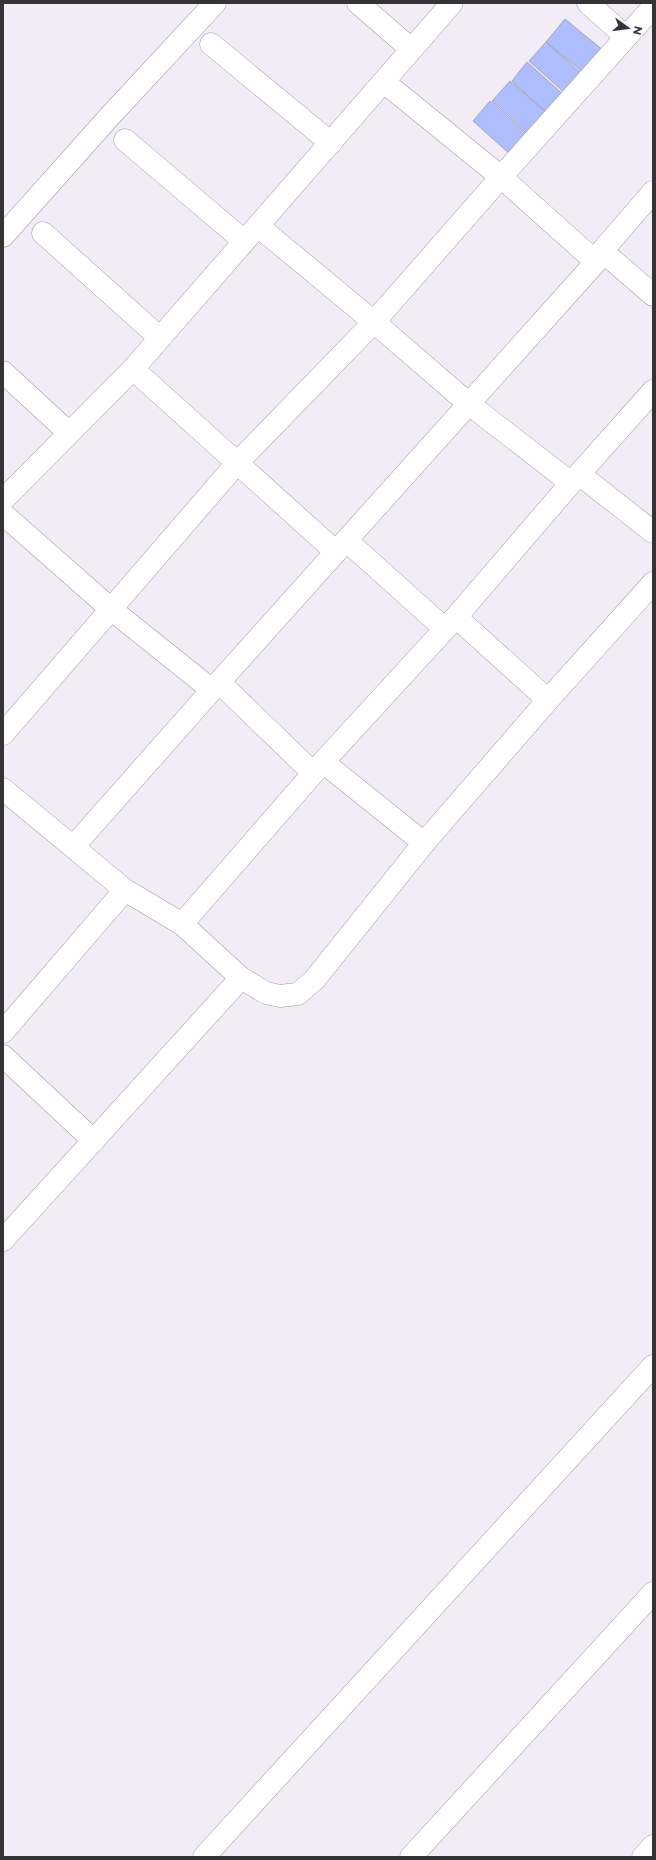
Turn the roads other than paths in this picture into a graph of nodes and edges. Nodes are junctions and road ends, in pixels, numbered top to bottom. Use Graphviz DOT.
graph roads {
  1 [pos="215,3"];
  2 [pos="358,3"];
  3 [pos="452,3"];
  4 [pos="588,3"];
  5 [pos="649,19"];
  6 [pos="626,37"];
  7 [pos="211,44"];
  8 [pos="411,48"];
  9 [pos="384,82"];
  10 [pos="125,140"];
  11 [pos="331,143"];
  12 [pos="501,177"];
  13 [pos="653,192"];
  14 [pos="43,233"];
  15 [pos="251,234"];
  16 [pos="3,236"];
  17 [pos="599,256"];
  18 [pos="653,296"];
  19 [pos="374,322"];
  20 [pos="160,338"];
  21 [pos="133,368"];
  22 [pos="3,372"];
  23 [pos="653,391"];
  24 [pos="469,404"];
  25 [pos="69,433"];
  26 [pos="238,462"];
  27 [pos="575,478"];
  28 [pos="3,500"];
  29 [pos="3,514"];
  30 [pos="653,532"];
  31 [pos="342,546"];
  32 [pos="653,583"];
  33 [pos="112,610"];
  34 [pos="450,623"];
  35 [pos="215,686"];
  36 [pos="548,700"];
  37 [pos="3,734"];
  38 [pos="318,767"];
  39 [pos="3,789"];
  40 [pos="424,843"];
  41 [pos="73,847"];
  42 [pos="125,890"];
  43 [pos="182,924"];
  44 [pos="241,978"];
  45 [pos="3,1032"];
  46 [pos="3,1056"];
  47 [pos="94,1141"];
  48 [pos="3,1240"];
  49 [pos="653,1366"];
  50 [pos="653,1593"];
  51 [pos="653,1846"];
  52 [pos="204,1857"];
  53 [pos="411,1857"];
  54 [pos="643,1857"];
  1 -- 16 [label="street"];
  2 -- 8 [label="street"];
  3 -- 8 [label="street"];
  4 -- 6 [label="street"];
  5 -- 6 [label="street"];
  6 -- 12 [label="street"];
  7 -- 11 [label="street"];
  8 -- 9 [label="street"];
  9 -- 11 [label="street"];
  9 -- 12 [label="street"];
  10 -- 15 [label="street"];
  11 -- 15 [label="street"];
  12 -- 17 [label="street"];
  12 -- 19 [label="street"];
  13 -- 17 [label="street"];
  14 -- 20 [label="street"];
  15 -- 19 [label="street"];
  15 -- 20 [label="street"];
  17 -- 18 [label="street"];
  17 -- 24 [label="street"];
  19 -- 24 [label="street"];
  19 -- 26 [label="street"];
  20 -- 21 [label="street"];
  21 -- 25 [label="street"];
  21 -- 26 [label="street"];
  22 -- 25 [label="street"];
  23 -- 27 [label="street"];
  24 -- 27 [label="street"];
  24 -- 31 [label="street"];
  25 -- 28 [label="street"];
  26 -- 31 [label="street"];
  26 -- 33 [label="street"];
  27 -- 30 [label="street"];
  27 -- 34 [label="street"];
  29 -- 33 [label="street"];
  31 -- 34 [label="street"];
  31 -- 35 [label="street"];
  32 -- 36 [label="street"];
  33 -- 35 [label="street"];
  33 -- 37 [label="street"];
  34 -- 36 [label="street"];
  34 -- 38 [label="street"];
  35 -- 38 [label="street"];
  35 -- 41 [label="street"];
  36 -- 40 [label="street"];
  38 -- 40 [label="street"];
  38 -- 43 [label="street"];
  39 -- 41 [label="street"];
  40 -- 44 [label="street"];
  41 -- 42 [label="street"];
  42 -- 43 [label="street"];
  42 -- 45 [label="street"];
  43 -- 44 [label="street"];
  44 -- 47 [label="street"];
  46 -- 47 [label="street"];
  47 -- 48 [label="street"];
  49 -- 52 [label="street"];
  50 -- 53 [label="street"];
  51 -- 54 [label="street"];
}
